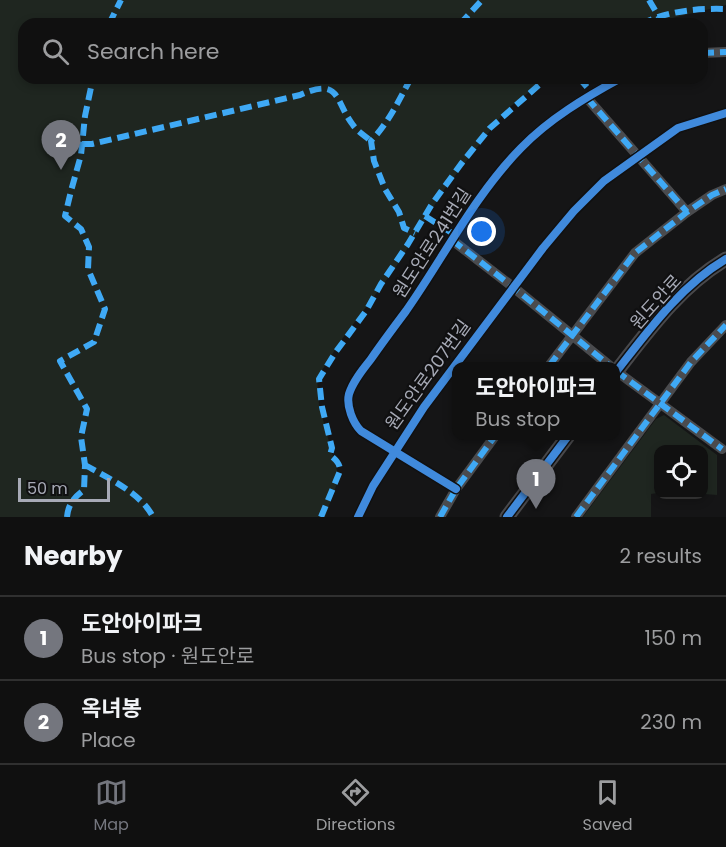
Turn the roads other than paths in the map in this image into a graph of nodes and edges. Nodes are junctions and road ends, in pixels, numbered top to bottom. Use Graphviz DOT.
graph roads {
  1 [pos="726,52"];
  2 [pos="708,53"];
  3 [pos="611,84"];
  4 [pos="587,98"];
  5 [pos="726,113"];
  6 [pos="638,156"];
  7 [pos="726,189"];
  8 [pos="687,212"];
  9 [pos="452,240"];
  10 [pos="726,259"];
  11 [pos="513,287"];
  12 [pos="726,325"];
  13 [pos="572,336"];
  14 [pos="457,362"];
  15 [pos="552,362"];
  16 [pos="605,362"];
  17 [pos="620,367"];
  18 [pos="452,369"];
  19 [pos="620,375"];
  20 [pos="660,405"];
  21 [pos="491,440"];
  22 [pos="564,440"];
  23 [pos="724,446"];
  24 [pos="394,451"];
  25 [pos="726,461"];
  26 [pos="456,489"];
  27 [pos="358,517"];
  28 [pos="440,517"];
  29 [pos="507,517"];
  30 [pos="576,517"];
  1 -- 2 [label="street"];
  3 -- 4 [label="street, 원도안로241번길"];
  4 -- 6 [label="street"];
  4 -- 9 [label="street, 원도안로241번길"];
  5 -- 6 [label="street"];
  6 -- 8 [label="street"];
  6 -- 11 [label="street"];
  7 -- 8 [label="street"];
  8 -- 13 [label="street"];
  9 -- 11 [label="street, 원도안로241번길"];
  9 -- 24 [label="street, 원도안로241번길"];
  10 -- 17 [label="street, 원도안로"];
  11 -- 13 [label="street, 원도안로241번길"];
  11 -- 14 [label="street, 원도안로207번길"];
  12 -- 20 [label="street"];
  13 -- 15 [label="street"];
  13 -- 16 [label="street, 원도안로241번길"];
  18 -- 24 [label="street, 원도안로207번길"];
  19 -- 20 [label="street"];
  20 -- 23 [label="street"];
  20 -- 30 [label="street"];
  21 -- 26 [label="street"];
  22 -- 29 [label="street"];
  23 -- 25 [label="street"];
  24 -- 26 [label="street, 원도안로241번길"];
  24 -- 27 [label="street, 원도안로207번길"];
  26 -- 28 [label="street"];
}
